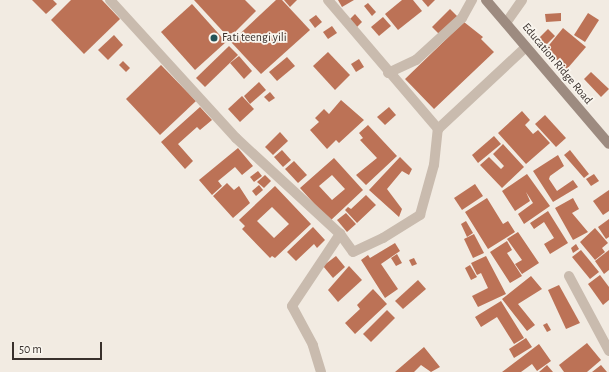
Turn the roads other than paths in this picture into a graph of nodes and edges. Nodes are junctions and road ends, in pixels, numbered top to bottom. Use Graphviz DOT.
graph roads {
  1 [pos="110,0"];
  2 [pos="328,0"];
  3 [pos="472,0"];
  4 [pos="486,0"];
  5 [pos="522,0"];
  6 [pos="506,23"];
  7 [pos="526,47"];
  8 [pos="388,73"];
  9 [pos="438,129"];
  10 [pos="609,144"];
  11 [pos="340,234"];
  12 [pos="569,276"];
  13 [pos="609,351"];
  14 [pos="321,372"];
  1 -- 11 [label="street"];
  2 -- 8 [label="street"];
  3 -- 8 [label="street"];
  4 -- 6 [label="main road, Education Ridge Road"];
  5 -- 6 [label="street"];
  6 -- 7 [label="main road, Education Ridge Road"];
  7 -- 9 [label="street"];
  7 -- 10 [label="main road, Education Ridge Road"];
  8 -- 9 [label="street"];
  9 -- 11 [label="street"];
  11 -- 14 [label="street"];
  12 -- 13 [label="street"];
}
